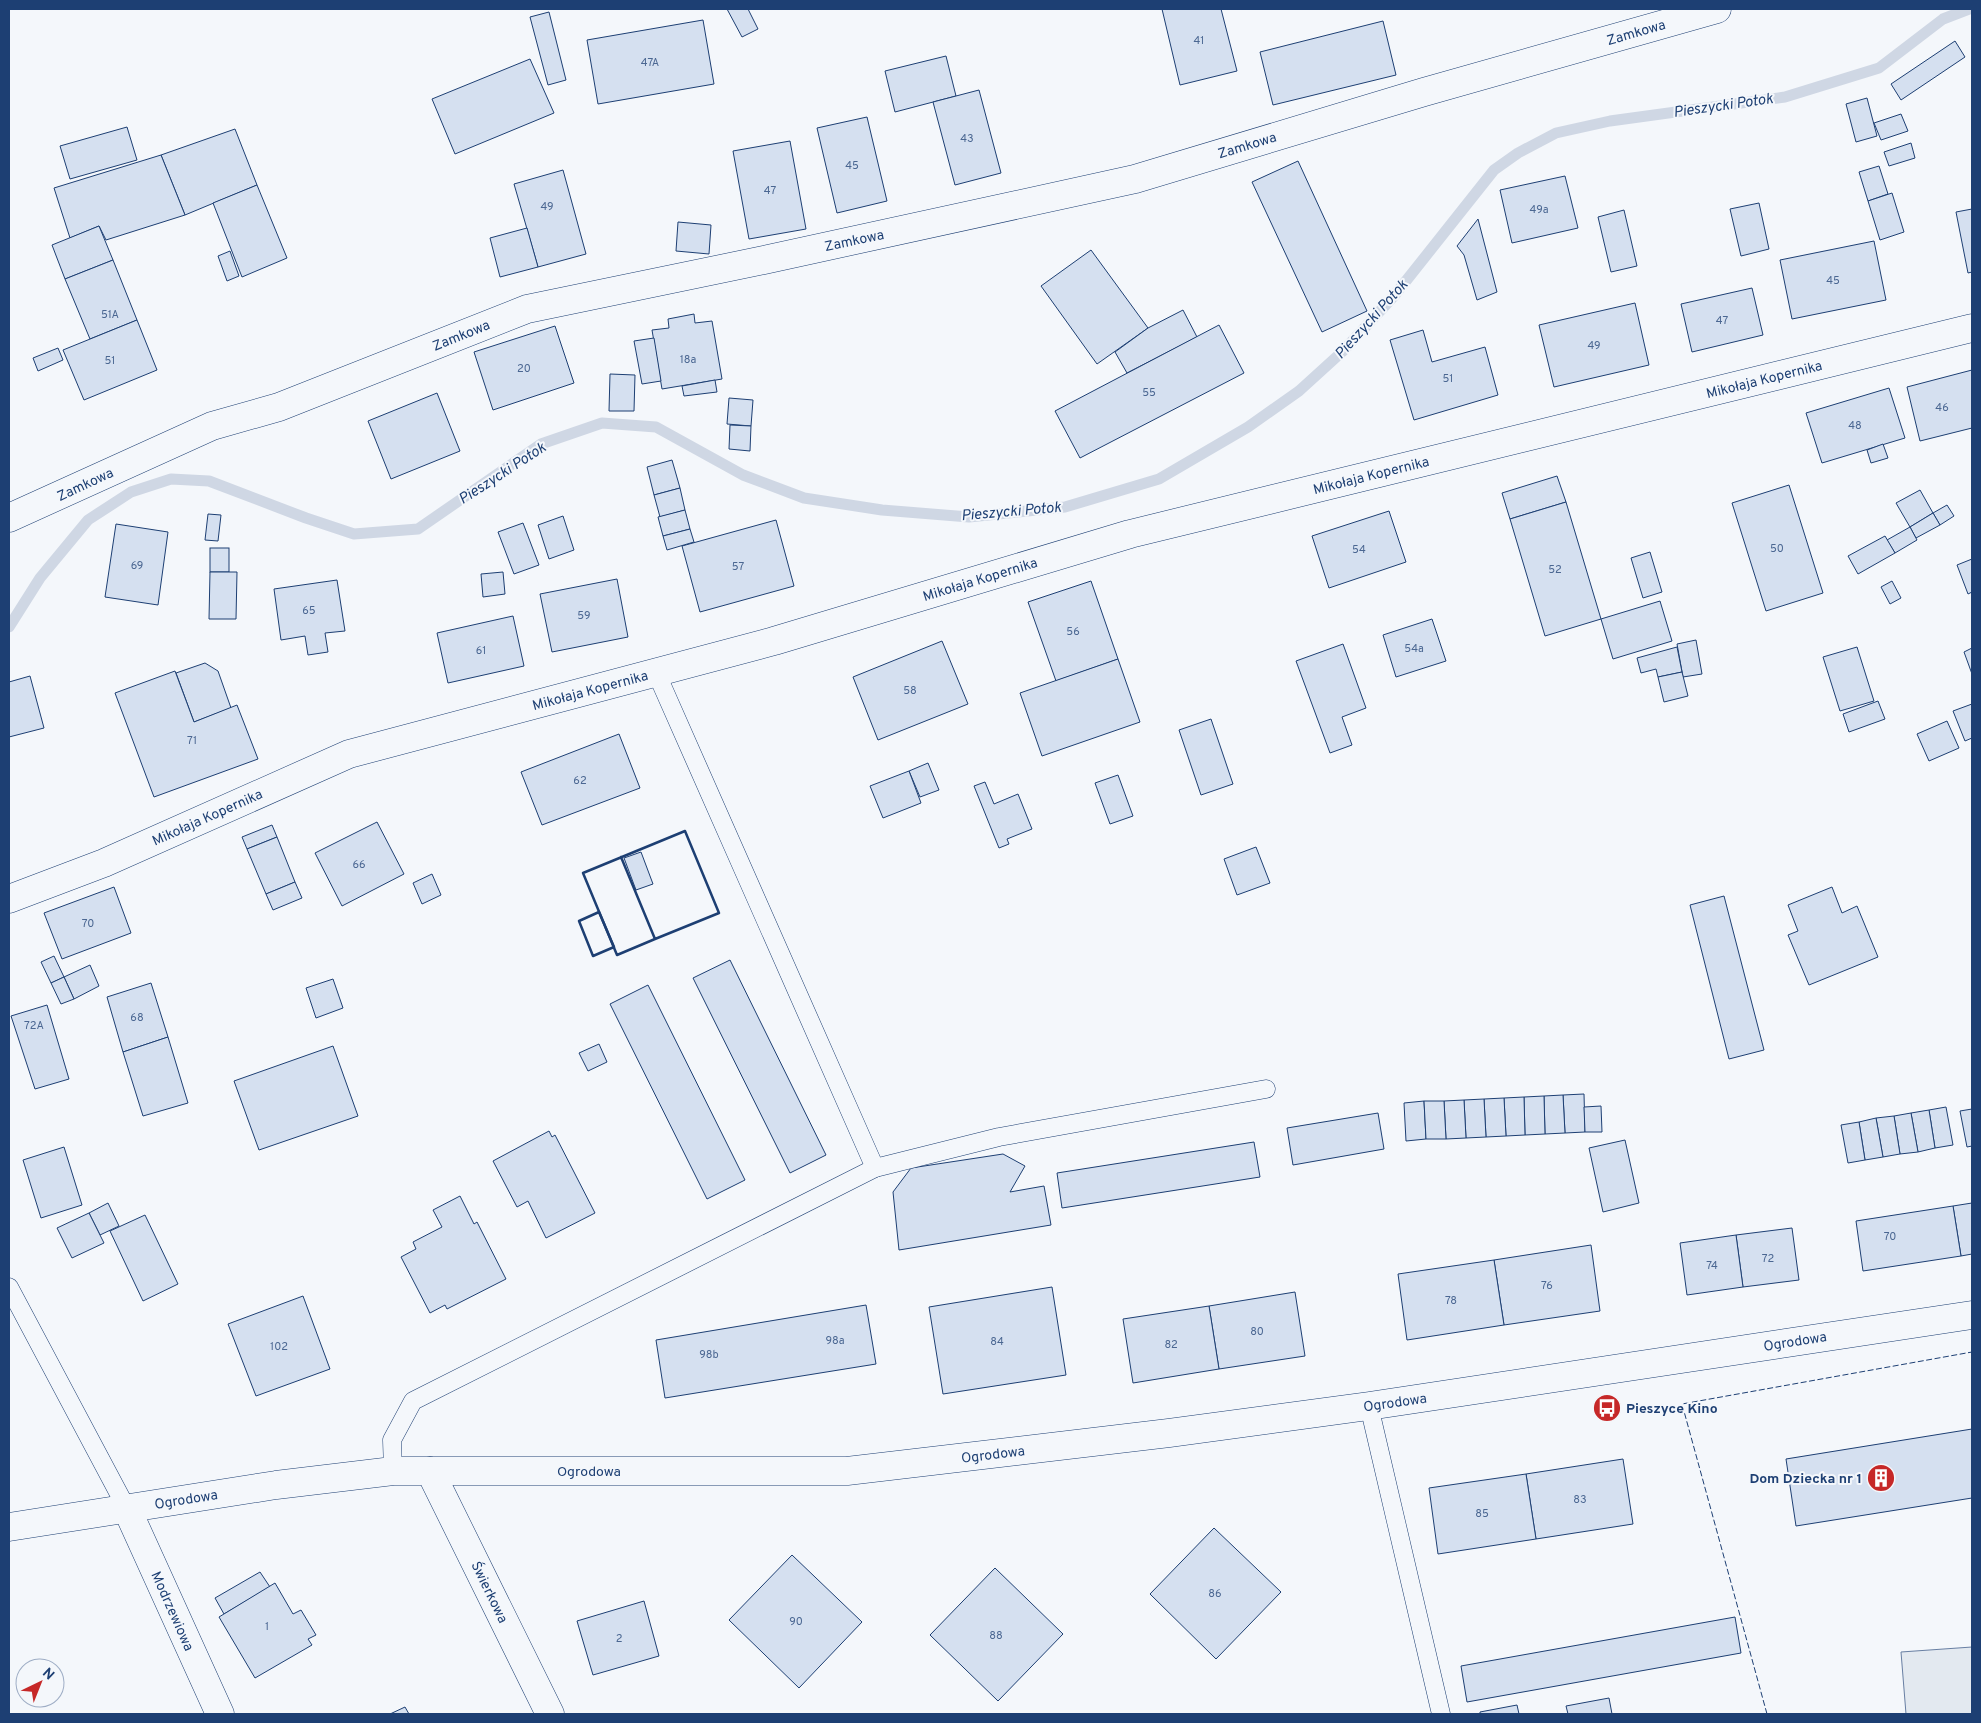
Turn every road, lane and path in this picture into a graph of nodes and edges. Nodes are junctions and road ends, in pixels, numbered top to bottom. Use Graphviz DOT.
graph roads {
  1 [pos="1717,9"];
  2 [pos="1972,328"];
  3 [pos="9,518"];
  4 [pos="656,672"];
  5 [pos="9,899"];
  6 [pos="1266,1089"];
  7 [pos="875,1168"];
  8 [pos="9,1287"];
  9 [pos="1972,1315"];
  10 [pos="1369,1406"];
  11 [pos="393,1471"];
  12 [pos="430,1471"];
  13 [pos="127,1509"];
  14 [pos="9,1526"];
  15 [pos="220,1714"];
  16 [pos="550,1714"];
  17 [pos="1441,1714"];
  1 -- 3 [label="street, Zamkowa"];
  2 -- 4 [label="street, Mikołaja Kopernika"];
  4 -- 5 [label="street, Mikołaja Kopernika"];
  4 -- 7 [label="lane"];
  6 -- 7 [label="lane"];
  7 -- 11 [label="lane"];
  8 -- 13 [label="lane"];
  9 -- 10 [label="street, Ogrodowa"];
  10 -- 12 [label="street, Ogrodowa"];
  10 -- 17 [label="lane"];
  11 -- 12 [label="street, Ogrodowa"];
  11 -- 13 [label="street, Ogrodowa"];
  12 -- 16 [label="street, Świerkowa"];
  13 -- 14 [label="street, Ogrodowa"];
  13 -- 15 [label="street, Modrzewiowa"];
}
